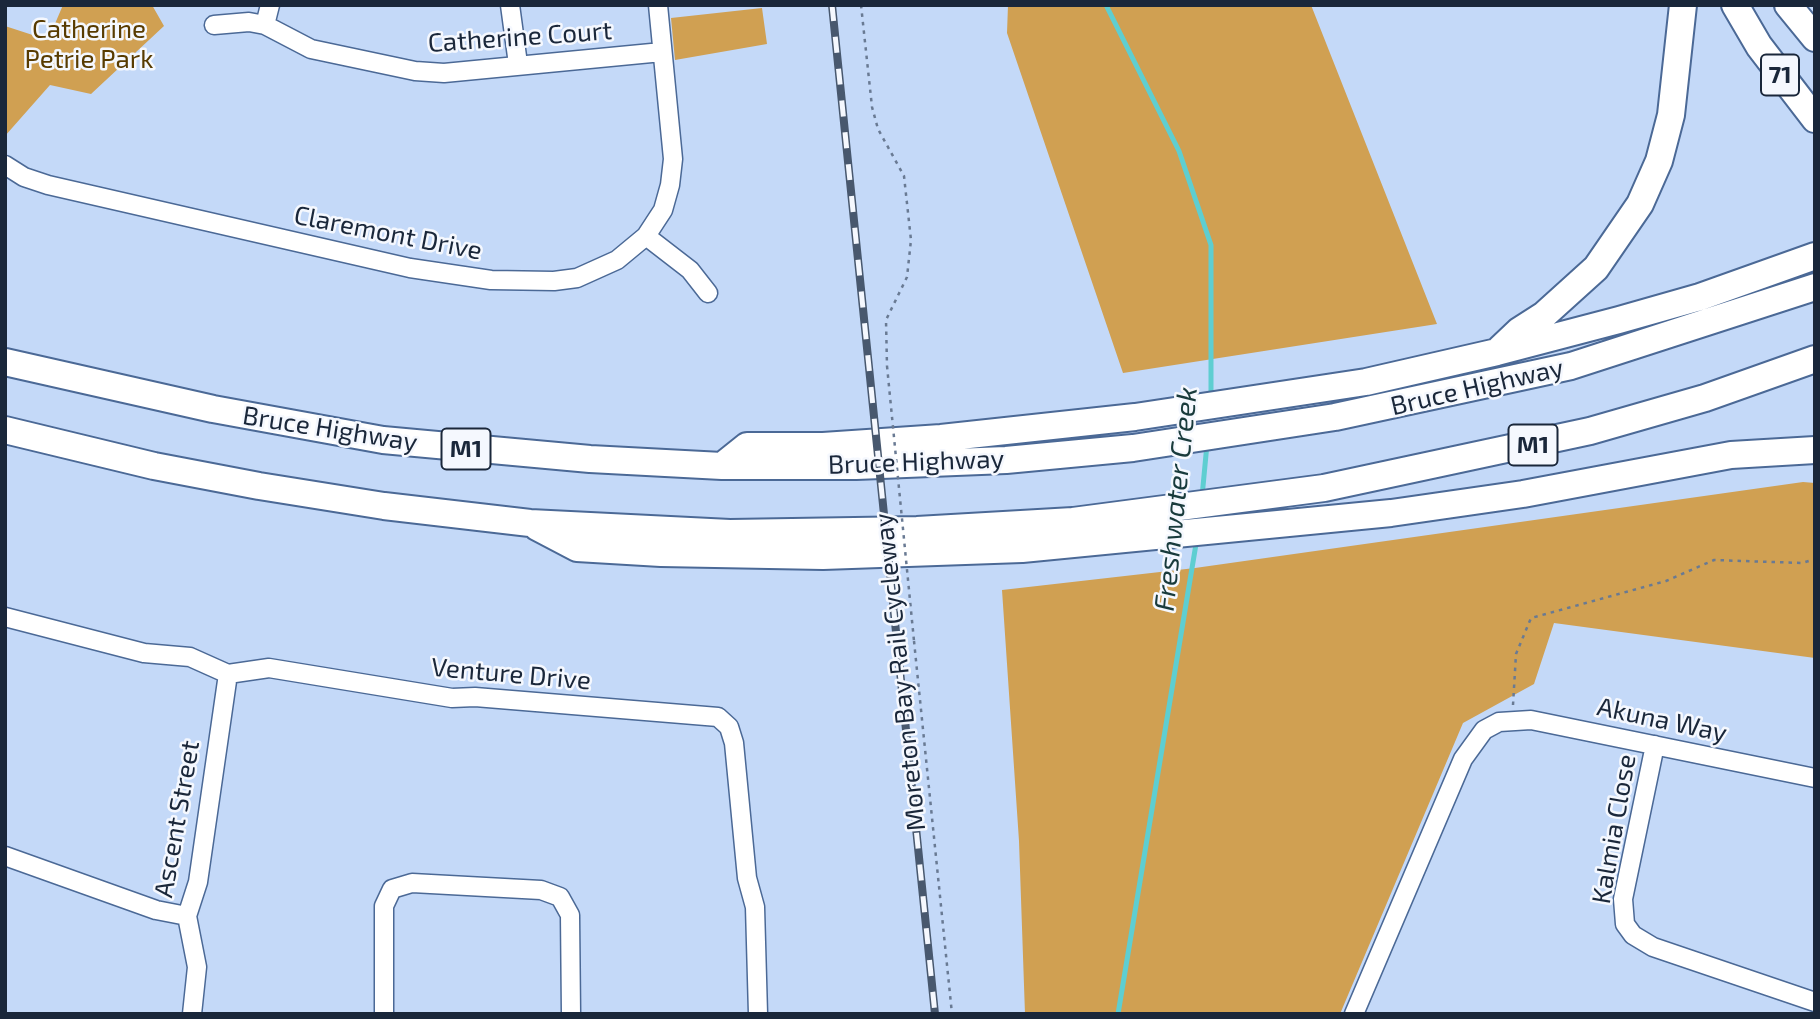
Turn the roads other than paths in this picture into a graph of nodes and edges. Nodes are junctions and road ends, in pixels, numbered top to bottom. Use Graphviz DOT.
graph roads {
  1 [pos="270,5"];
  2 [pos="510,5"];
  3 [pos="658,5"];
  4 [pos="1683,5"];
  5 [pos="1735,5"];
  6 [pos="1788,5"];
  7 [pos="1813,5"];
  8 [pos="214,25"];
  9 [pos="265,26"];
  10 [pos="1813,36"];
  11 [pos="662,52"];
  12 [pos="518,64"];
  13 [pos="1815,119"];
  14 [pos="5,165"];
  15 [pos="646,236"];
  16 [pos="1815,256"];
  17 [pos="1815,287"];
  18 [pos="708,293"];
  19 [pos="1497,352"];
  20 [pos="1815,359"];
  21 [pos="5,362"];
  22 [pos="5,430"];
  23 [pos="1815,450"];
  24 [pos="722,466"];
  25 [pos="1127,528"];
  26 [pos="5,617"];
  27 [pos="228,674"];
  28 [pos="1655,745"];
  29 [pos="1815,778"];
  30 [pos="5,856"];
  31 [pos="187,916"];
  32 [pos="1815,1002"];
  33 [pos="192,1014"];
  34 [pos="384,1014"];
  35 [pos="571,1014"];
  36 [pos="758,1014"];
  37 [pos="1354,1014"];
  1 -- 9 [label="street"];
  2 -- 12 [label="street"];
  3 -- 11 [label="street, Claremont Drive"];
  4 -- 19 [label="highway"];
  5 -- 13 [label="highway, 71"];
  6 -- 10 [label="highway, 71"];
  7 -- 10 [label="highway"];
  8 -- 9 [label="street, Catherine Court"];
  9 -- 12 [label="street, Catherine Court"];
  11 -- 12 [label="street, Catherine Court"];
  11 -- 15 [label="street, Claremont Drive"];
  14 -- 15 [label="street, Claremont Drive"];
  15 -- 18 [label="street"];
  16 -- 19 [label="highway"];
  17 -- 24 [label="highway, Bruce Highway / M1"];
  19 -- 24 [label="highway"];
  20 -- 25 [label="highway, M1"];
  21 -- 24 [label="highway, Bruce Highway / M1"];
  22 -- 25 [label="highway, M1"];
  23 -- 25 [label="highway"];
  26 -- 27 [label="street"];
  27 -- 31 [label="street, Ascent Street"];
  27 -- 36 [label="street, Venture Drive"];
  28 -- 29 [label="street, Akuna Way"];
  28 -- 32 [label="street, Kalmia Close"];
  28 -- 37 [label="street, Akuna Way"];
  30 -- 31 [label="street"];
  31 -- 33 [label="street, Ascent Street"];
  34 -- 35 [label="street"];
}
